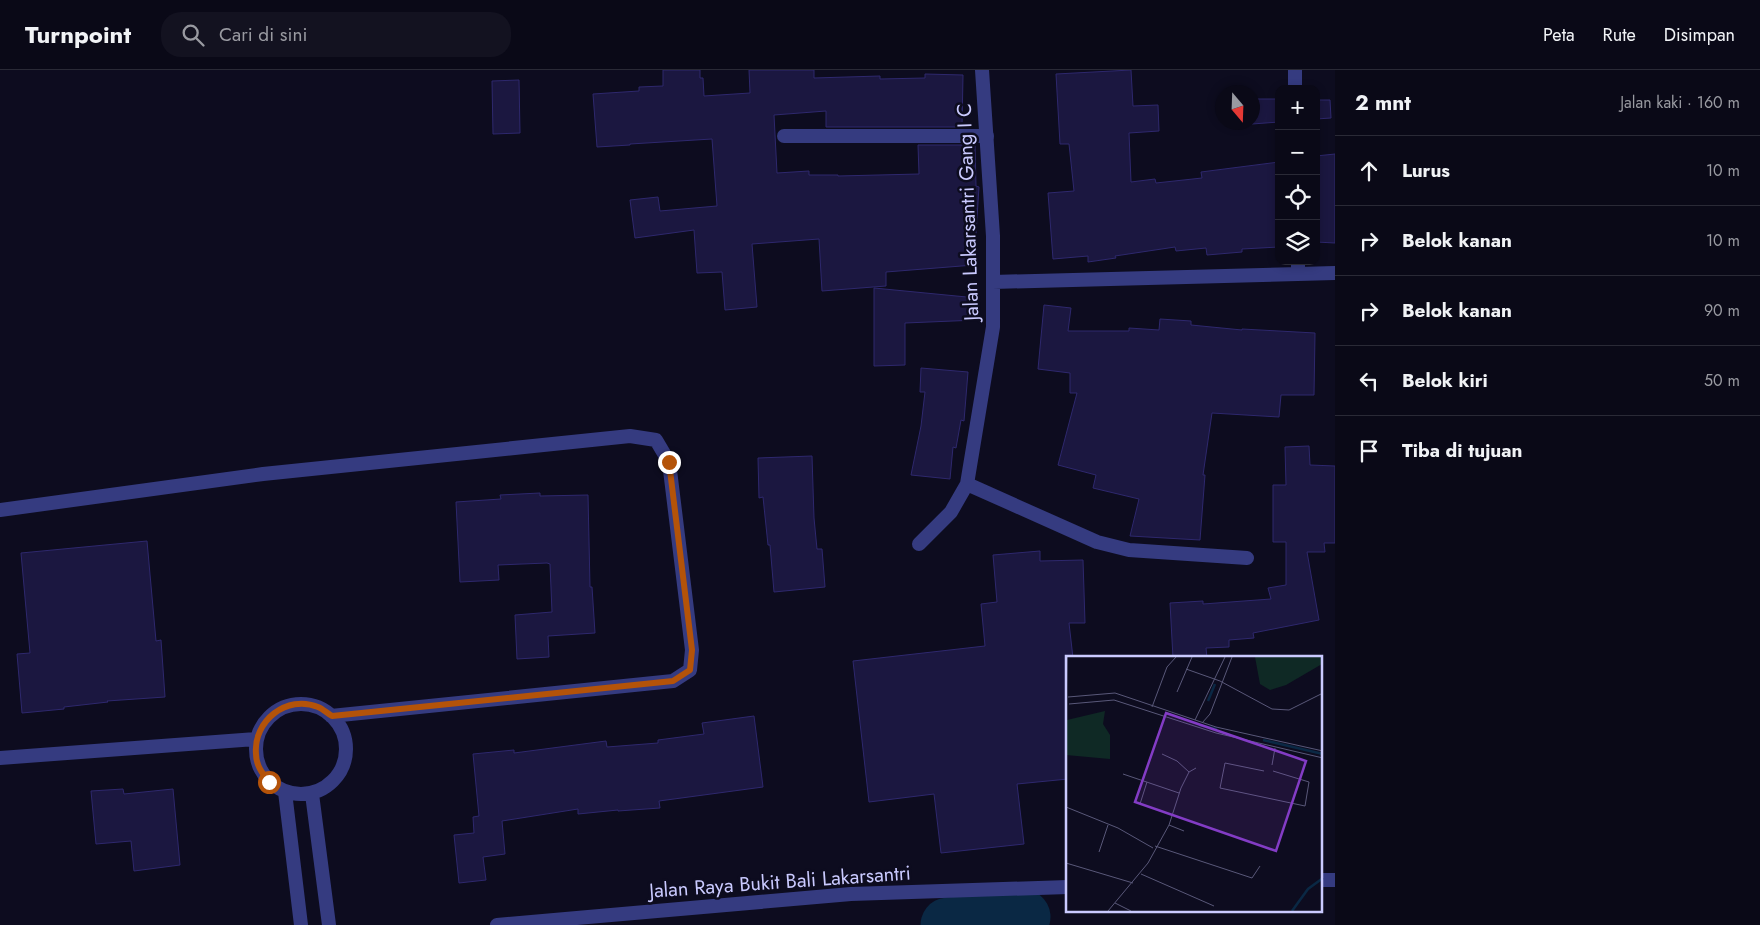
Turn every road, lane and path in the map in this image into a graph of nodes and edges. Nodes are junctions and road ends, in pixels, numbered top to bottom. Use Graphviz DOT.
graph roads {
  1 [pos="982,70"];
  2 [pos="1295,70"];
  3 [pos="1295,85"];
  4 [pos="784,136"];
  5 [pos="987,136"];
  6 [pos="1298,268"];
  7 [pos="1335,273"];
  8 [pos="993,282"];
  9 [pos="967,484"];
  10 [pos="0,510"];
  11 [pos="919,544"];
  12 [pos="1247,558"];
  13 [pos="332,716"];
  14 [pos="256,739"];
  15 [pos="0,758"];
  16 [pos="285,792"];
  17 [pos="312,794"];
  18 [pos="1322,880"];
  19 [pos="1335,880"];
  20 [pos="1066,887"];
  21 [pos="301,925"];
  22 [pos="330,925"];
  23 [pos="497,925"];
  1 -- 5 [label="street, Jalan Lakarsantri Gang I C"];
  2 -- 3 [label="street"];
  4 -- 5 [label="street"];
  5 -- 8 [label="street, Jalan Lakarsantri Gang I C"];
  6 -- 7 [label="street"];
  6 -- 8 [label="street"];
  8 -- 9 [label="street, Jalan Lakarsantri Gang I C"];
  9 -- 11 [label="street, Jalan Lakarsantri Gang I C"];
  9 -- 12 [label="street"];
  10 -- 13 [label="street"];
  13 -- 14 [label="street"];
  13 -- 17 [label="street"];
  14 -- 15 [label="street"];
  14 -- 16 [label="street"];
  16 -- 17 [label="street"];
  16 -- 21 [label="street"];
  17 -- 22 [label="street"];
  18 -- 19 [label="street"];
  20 -- 23 [label="street, Jalan Raya Bukit Bali Lakarsantri"];
}
